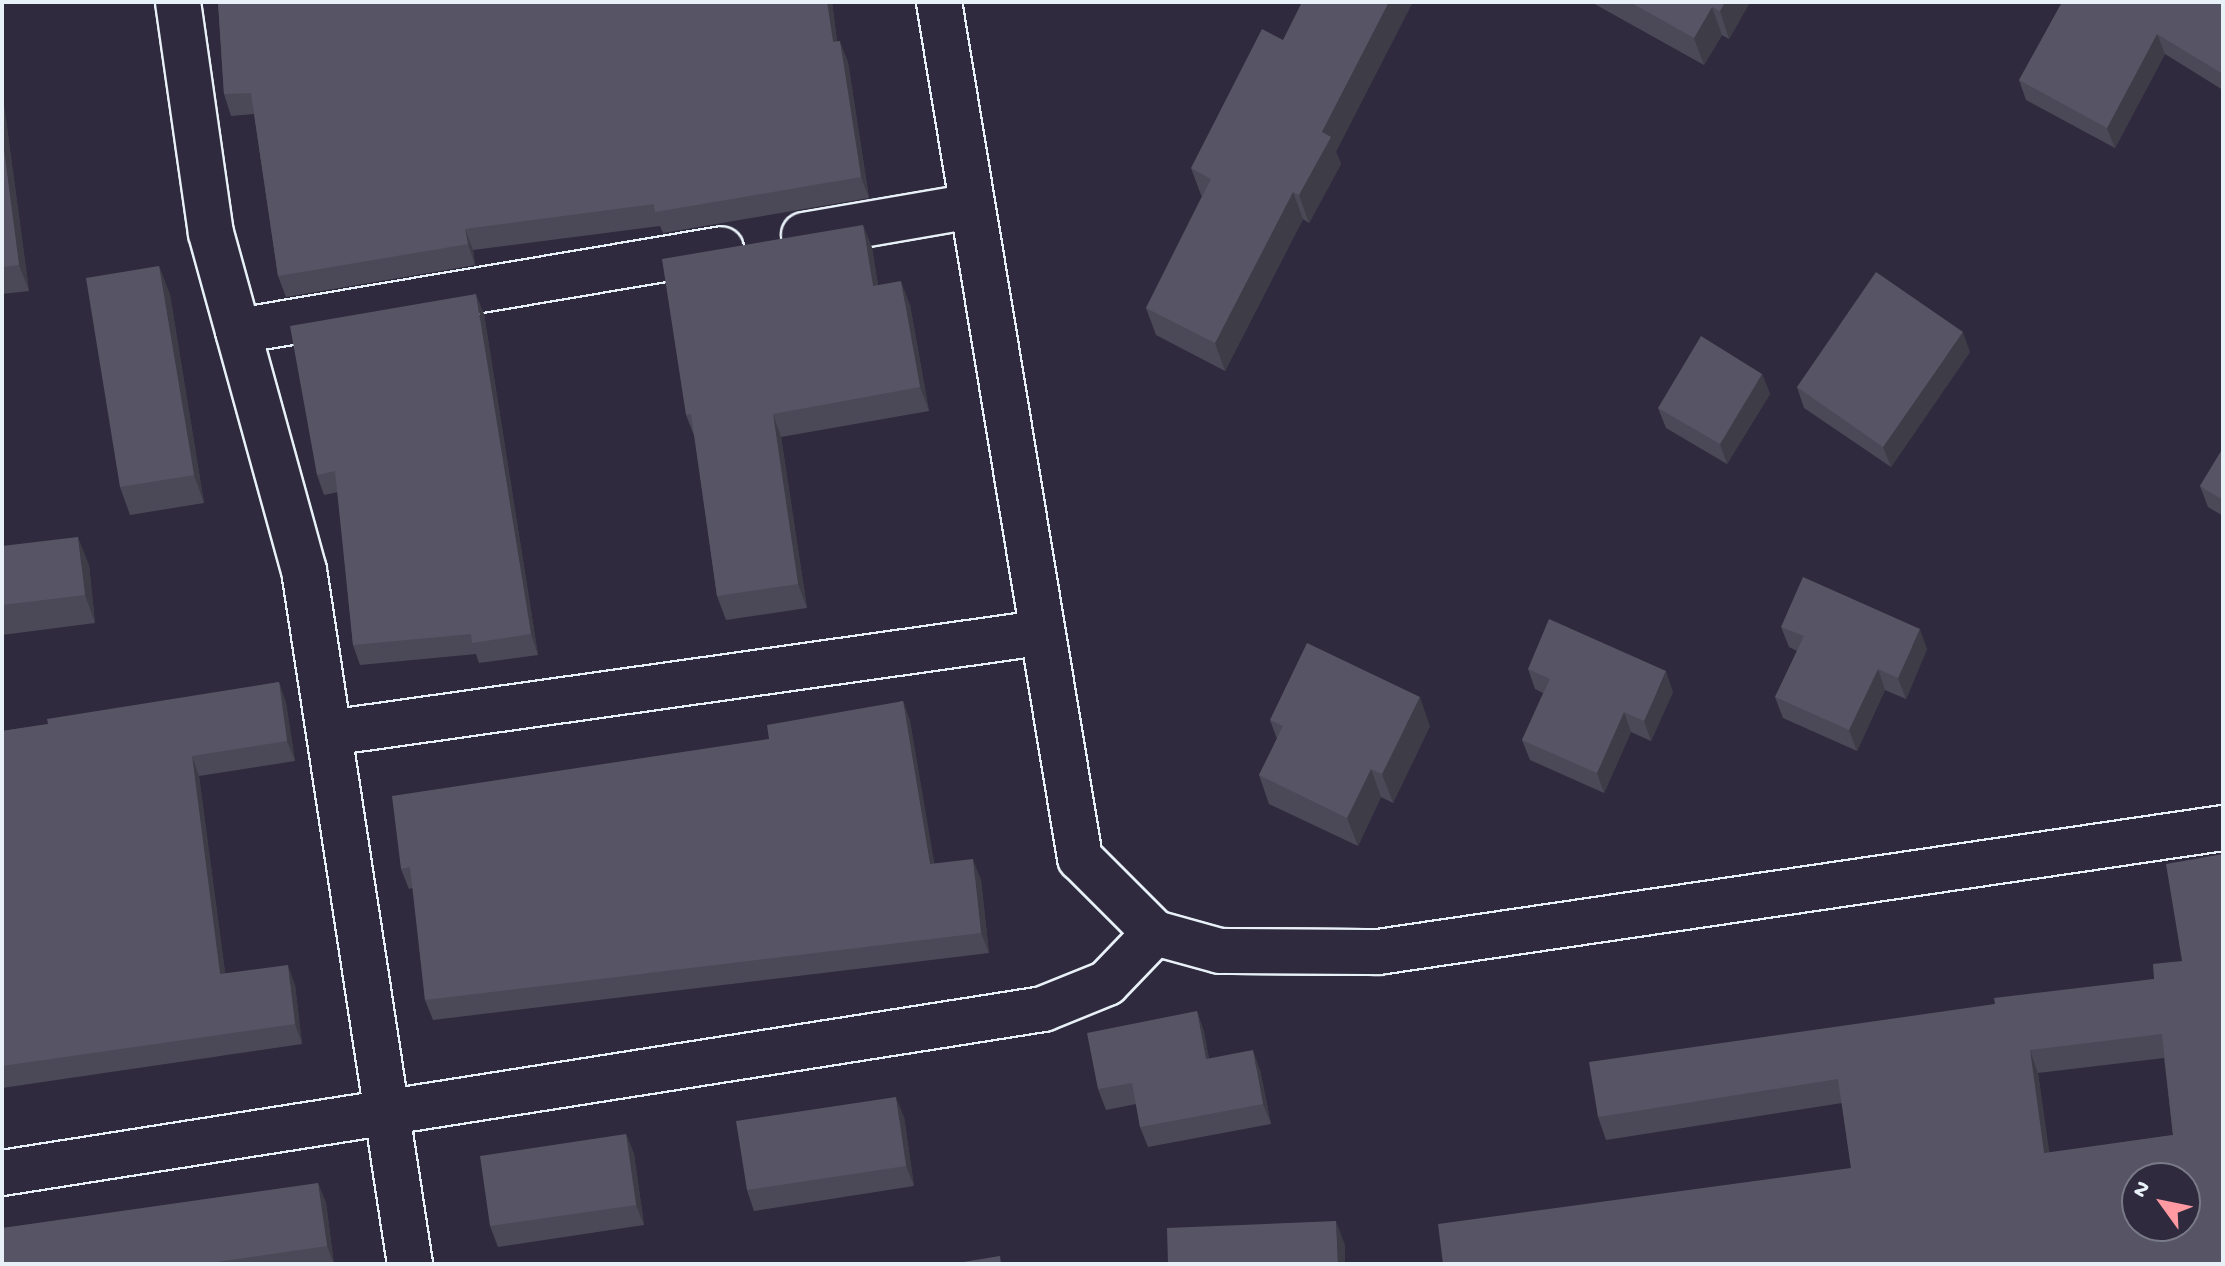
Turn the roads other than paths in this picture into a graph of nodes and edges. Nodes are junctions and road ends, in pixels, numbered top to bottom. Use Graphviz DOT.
graph roads {
  1 [pos="178,2"];
  2 [pos="939,2"];
  3 [pos="972,206"];
  4 [pos="238,331"];
  5 [pos="1040,633"];
  6 [pos="329,733"];
  7 [pos="2223,828"];
  8 [pos="1155,933"];
  9 [pos="388,1115"];
  10 [pos="2,1173"];
  11 [pos="410,1264"];
  1 -- 4 [label="street"];
  2 -- 3 [label="street"];
  3 -- 4 [label="street"];
  3 -- 5 [label="street"];
  4 -- 6 [label="street"];
  5 -- 6 [label="street"];
  5 -- 8 [label="street"];
  6 -- 9 [label="street"];
  7 -- 8 [label="street"];
  8 -- 9 [label="street"];
  9 -- 10 [label="street"];
  9 -- 11 [label="street"];
}
